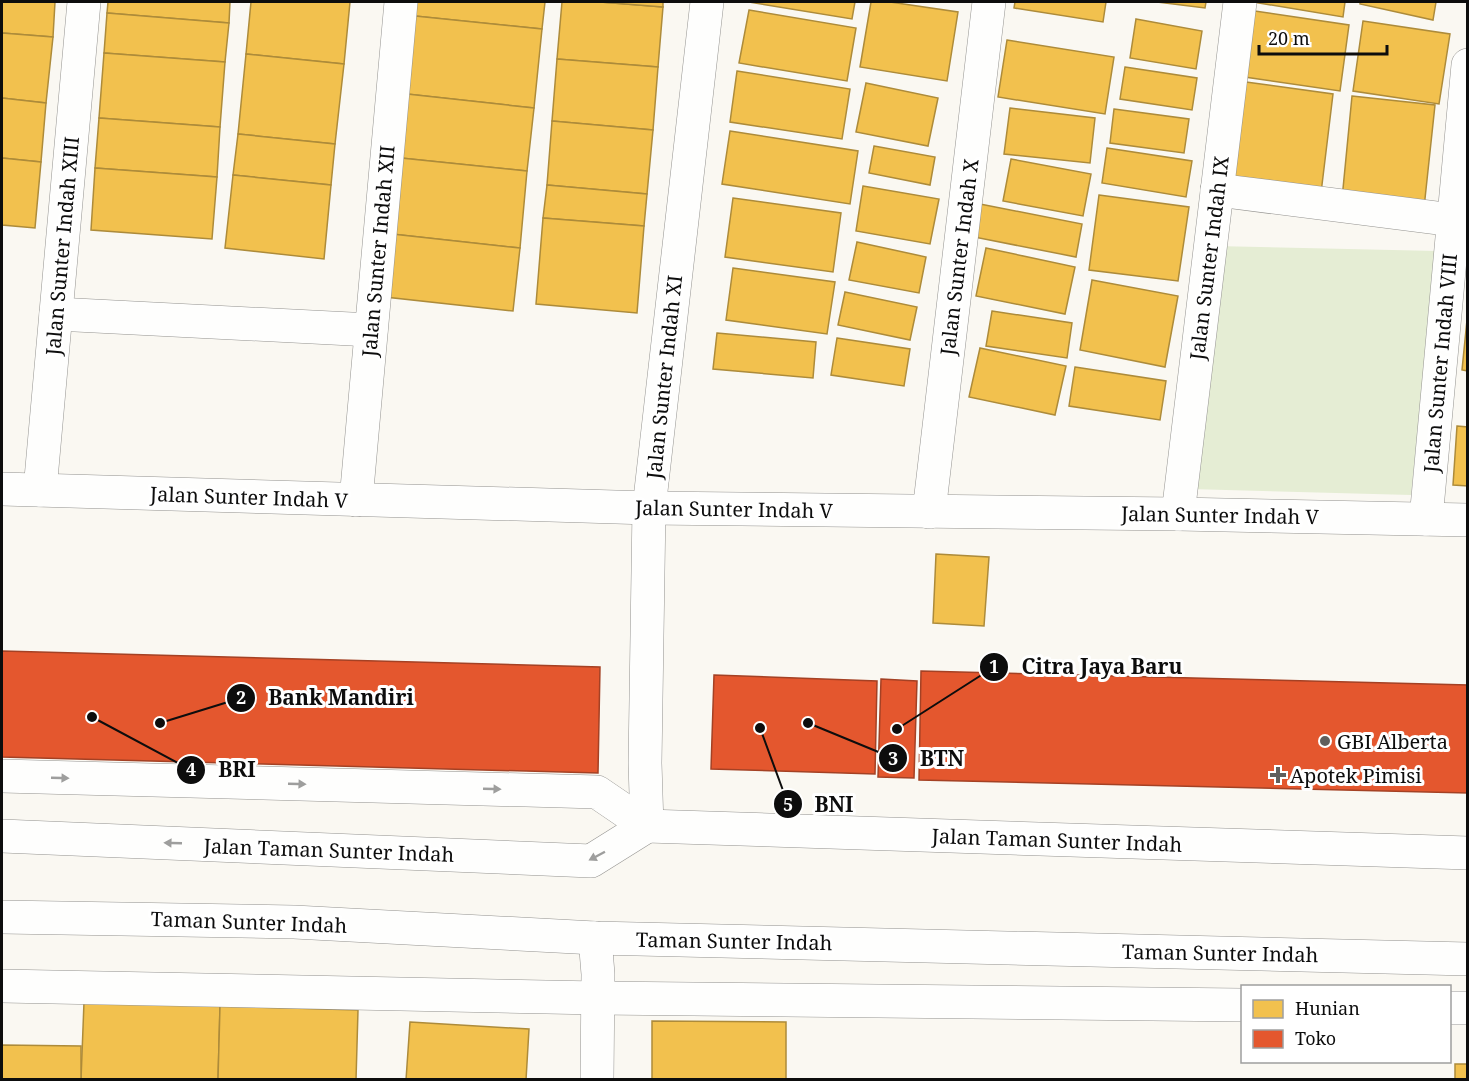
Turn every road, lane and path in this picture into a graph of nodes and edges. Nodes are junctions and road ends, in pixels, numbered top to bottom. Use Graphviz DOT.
graph roads {
  1 [pos="84,2"];
  2 [pos="401,2"];
  3 [pos="707,2"];
  4 [pos="989,2"];
  5 [pos="1240,2"];
  6 [pos="1467,65"];
  7 [pos="1217,190"];
  8 [pos="1453,220"];
  9 [pos="56,314"];
  10 [pos="371,330"];
  11 [pos="2,489"];
  12 [pos="40,490"];
  13 [pos="356,500"];
  14 [pos="649,508"];
  15 [pos="929,512"];
  16 [pos="1178,514"];
  17 [pos="1426,519"];
  18 [pos="1467,520"];
  19 [pos="2,777"];
  20 [pos="647,826"];
  21 [pos="2,836"];
  22 [pos="1467,853"];
  23 [pos="2,917"];
  24 [pos="595,938"];
  25 [pos="1467,959"];
  26 [pos="2,986"];
  27 [pos="598,998"];
  28 [pos="1241,1005"];
  29 [pos="1451,1008"];
  30 [pos="1467,1008"];
  31 [pos="597,1080"];
  1 -- 9 [label="street, Jalan Sunter Indah XIII"];
  2 -- 10 [label="street, Jalan Sunter Indah XII"];
  3 -- 14 [label="street, Jalan Sunter Indah XI"];
  4 -- 15 [label="street, Jalan Sunter Indah X"];
  5 -- 7 [label="street, Jalan Sunter Indah IX"];
  6 -- 8 [label="street, Jalan Sunter Indah VIII"];
  7 -- 8 [label="street"];
  7 -- 16 [label="street, Jalan Sunter Indah IX"];
  8 -- 17 [label="street, Jalan Sunter Indah VIII"];
  9 -- 10 [label="street"];
  9 -- 12 [label="street, Jalan Sunter Indah XIII"];
  10 -- 13 [label="street, Jalan Sunter Indah XII"];
  11 -- 12 [label="street, Jalan Sunter Indah V"];
  12 -- 13 [label="street, Jalan Sunter Indah V"];
  13 -- 14 [label="street, Jalan Sunter Indah V"];
  14 -- 15 [label="street, Jalan Sunter Indah V"];
  14 -- 20 [label="street, Jalan Sunter Indah XI"];
  15 -- 16 [label="street, Jalan Sunter Indah V"];
  16 -- 17 [label="street, Jalan Sunter Indah V"];
  17 -- 18 [label="street, Jalan Sunter Indah V"];
  19 -- 20 [label="street, one-way"];
  20 -- 21 [label="street, Jalan Taman Sunter Indah, one-way"];
  20 -- 22 [label="street, Jalan Taman Sunter Indah"];
  23 -- 24 [label="street, Taman Sunter Indah"];
  24 -- 25 [label="street, Taman Sunter Indah"];
  24 -- 27 [label="street"];
  26 -- 27 [label="street"];
  27 -- 28 [label="street"];
  27 -- 31 [label="street"];
  29 -- 30 [label="street"];
}
